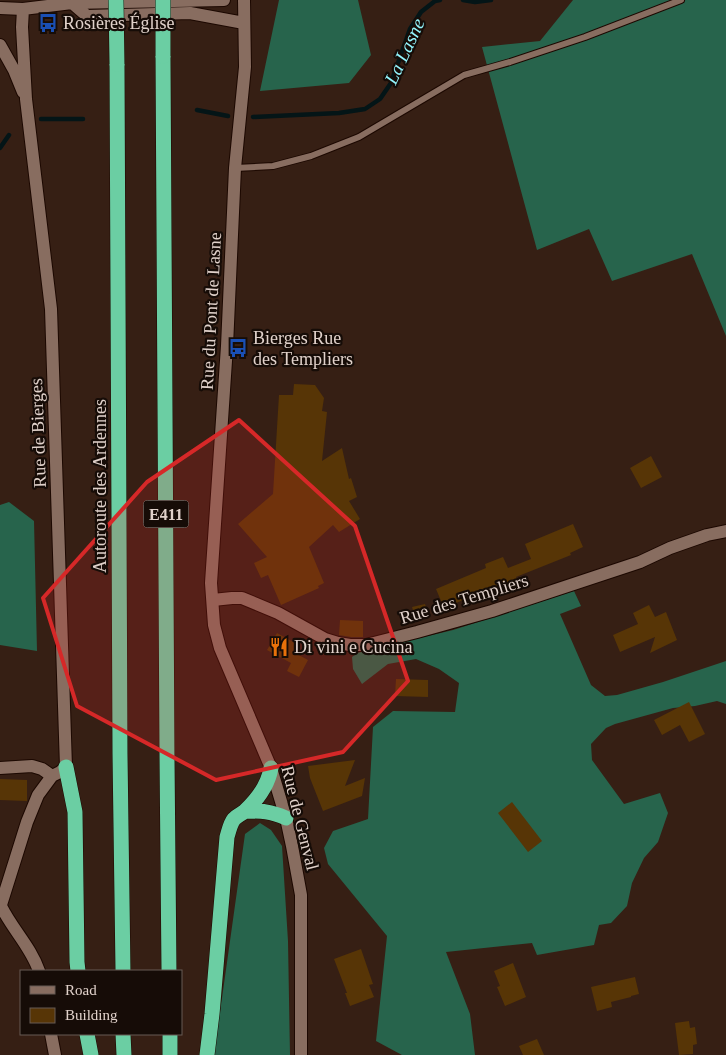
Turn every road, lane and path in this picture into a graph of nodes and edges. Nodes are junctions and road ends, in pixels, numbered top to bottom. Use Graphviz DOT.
graph roads {
  1 [pos="116,0"];
  2 [pos="163,0"];
  3 [pos="224,0"];
  4 [pos="244,0"];
  5 [pos="681,0"];
  6 [pos="72,3"];
  7 [pos="0,8"];
  8 [pos="23,9"];
  9 [pos="244,23"];
  10 [pos="0,45"];
  11 [pos="26,98"];
  12 [pos="235,168"];
  13 [pos="726,530"];
  14 [pos="213,600"];
  15 [pos="66,767"];
  16 [pos="0,768"];
  17 [pos="271,768"];
  18 [pos="52,776"];
  19 [pos="245,811"];
  20 [pos="286,818"];
  21 [pos="1,907"];
  22 [pos="39,970"];
  23 [pos="78,970"];
  24 [pos="123,970"];
  25 [pos="169,970"];
  26 [pos="51,1035"];
  27 [pos="87,1035"];
  28 [pos="123,1035"];
  29 [pos="170,1035"];
  30 [pos="55,1055"];
  31 [pos="91,1055"];
  32 [pos="124,1055"];
  33 [pos="170,1055"];
  34 [pos="207,1055"];
  35 [pos="301,1055"];
  1 -- 24 [label="highway, Autoroute des Ardennes / E411, bridge"];
  2 -- 25 [label="highway, E411, bridge"];
  3 -- 6 [label="street"];
  4 -- 9 [label="street, Rue du Pont de Lasne"];
  5 -- 12 [label="lane"];
  6 -- 8 [label="street"];
  6 -- 9 [label="street"];
  7 -- 8 [label="street"];
  8 -- 11 [label="street, Rue de Bierges"];
  9 -- 12 [label="street, Rue du Pont de Lasne"];
  10 -- 11 [label="street, Rue de Bierges"];
  11 -- 15 [label="street, Rue de Bierges"];
  12 -- 14 [label="street, Rue du Pont de Lasne"];
  13 -- 14 [label="street, Rue des Templiers"];
  14 -- 17 [label="street, Rue de Genval"];
  15 -- 18 [label="street"];
  15 -- 23 [label="highway"];
  16 -- 18 [label="street"];
  17 -- 19 [label="highway"];
  17 -- 20 [label="street, Rue de Genval"];
  18 -- 21 [label="street"];
  19 -- 20 [label="highway"];
  19 -- 34 [label="highway"];
  20 -- 35 [label="street, Rue de Genval"];
  21 -- 22 [label="street"];
  26 -- 30 [label="street"];
  27 -- 31 [label="highway"];
  28 -- 32 [label="highway"];
  29 -- 33 [label="highway"];
}
